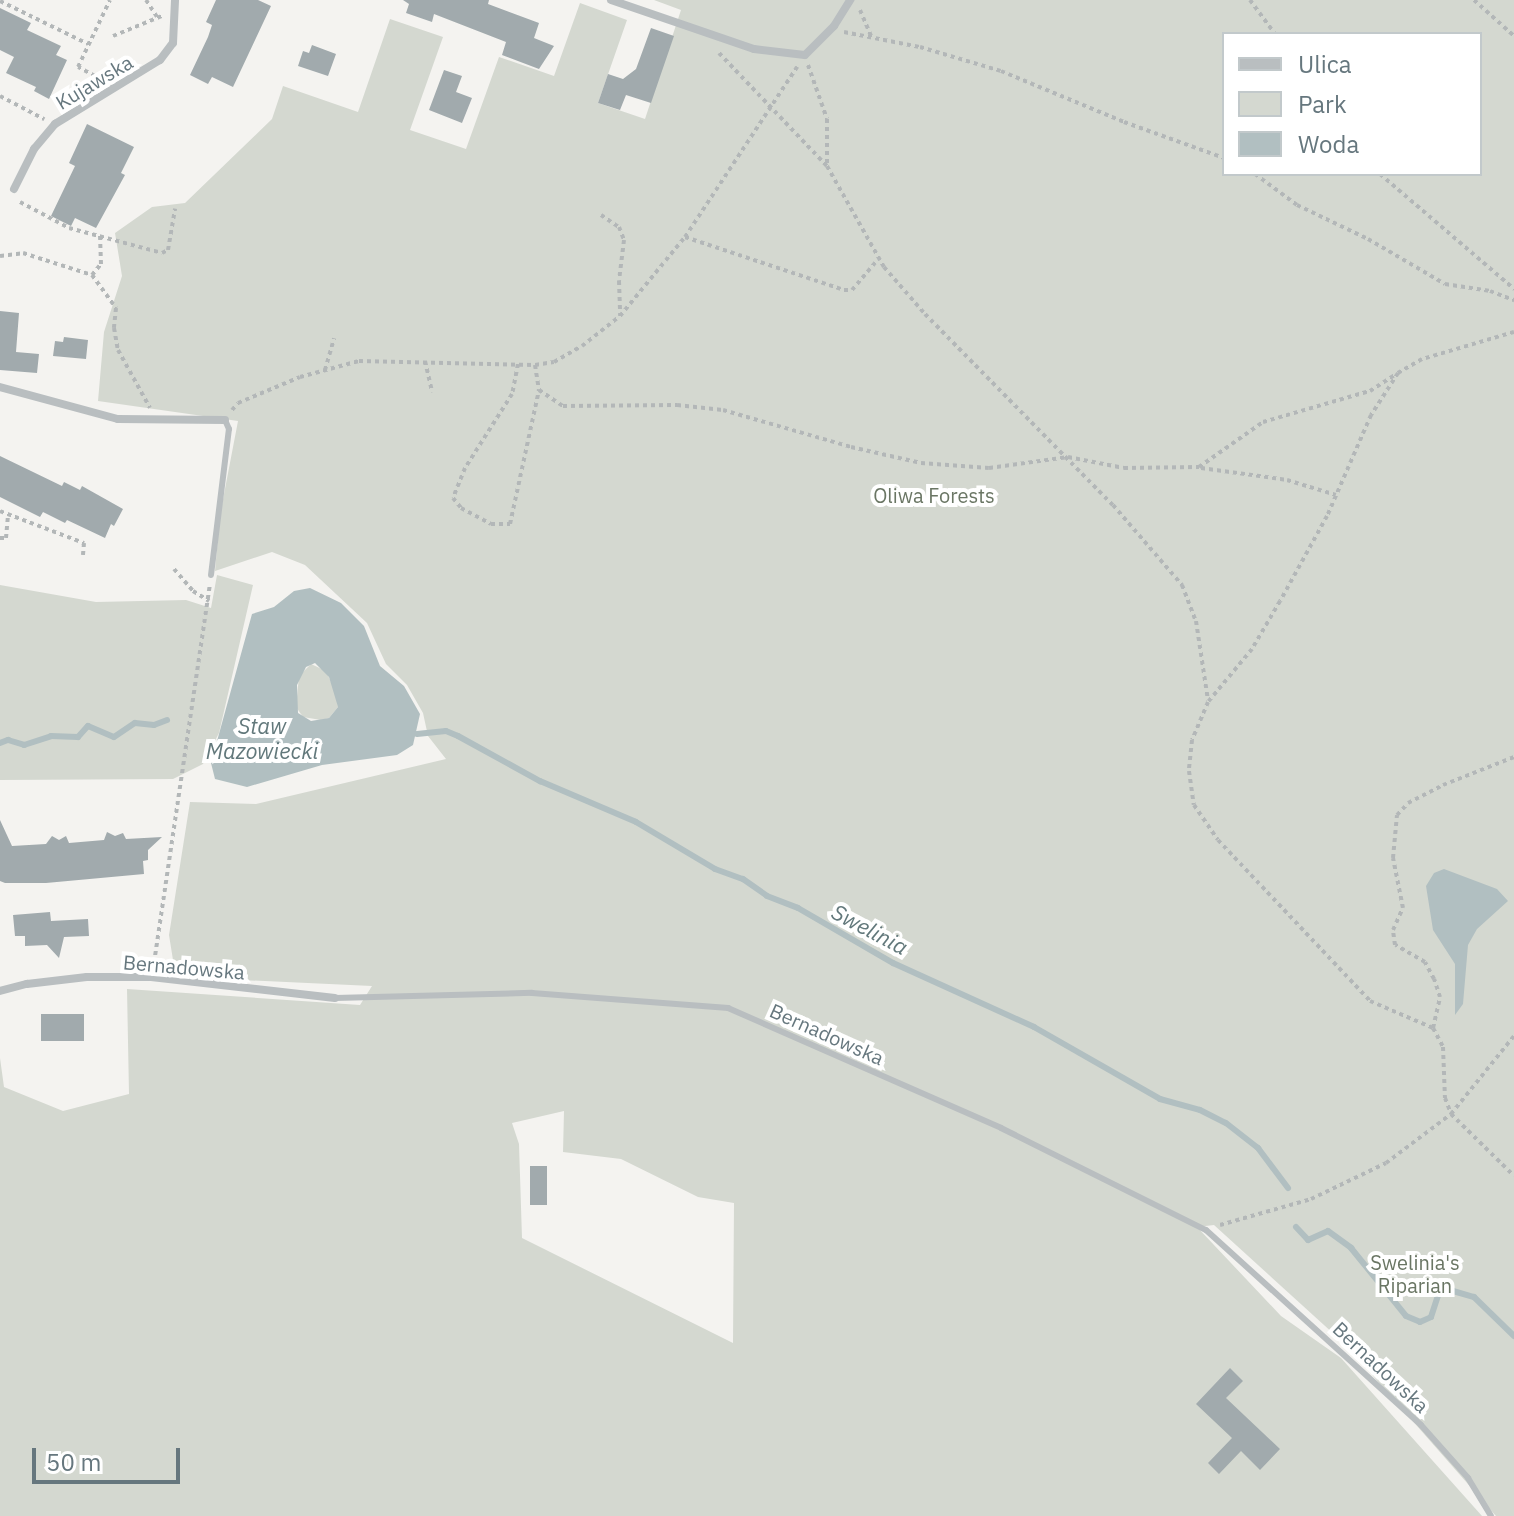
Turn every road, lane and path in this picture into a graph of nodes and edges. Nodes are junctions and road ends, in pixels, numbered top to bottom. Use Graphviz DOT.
graph roads {
  1 [pos="110,0"];
  2 [pos="146,0"];
  3 [pos="175,0"];
  4 [pos="611,0"];
  5 [pos="853,0"];
  6 [pos="1250,0"];
  7 [pos="1474,0"];
  8 [pos="0,1"];
  9 [pos="834,26"];
  10 [pos="1274,32"];
  11 [pos="113,36"];
  12 [pos="1514,36"];
  13 [pos="872,39"];
  14 [pos="88,44"];
  15 [pos="718,52"];
  16 [pos="805,55"];
  17 [pos="95,76"];
  18 [pos="0,96"];
  19 [pos="769,105"];
  20 [pos="55,124"];
  21 [pos="1222,157"];
  22 [pos="827,166"];
  23 [pos="1258,176"];
  24 [pos="1382,176"];
  25 [pos="14,189"];
  26 [pos="26,205"];
  27 [pos="175,209"];
  28 [pos="601,215"];
  29 [pos="100,236"];
  30 [pos="685,237"];
  31 [pos="0,256"];
  32 [pos="880,257"];
  33 [pos="92,275"];
  34 [pos="1514,289"];
  35 [pos="1514,300"];
  36 [pos="620,316"];
  37 [pos="1514,332"];
  38 [pos="334,338"];
  39 [pos="425,361"];
  40 [pos="518,364"];
  41 [pos="535,365"];
  42 [pos="325,370"];
  43 [pos="1398,373"];
  44 [pos="0,387"];
  45 [pos="539,390"];
  46 [pos="432,392"];
  47 [pos="157,420"];
  48 [pos="225,420"];
  49 [pos="1068,457"];
  50 [pos="1199,467"];
  51 [pos="1336,495"];
  52 [pos="0,511"];
  53 [pos="8,515"];
  54 [pos="3,538"];
  55 [pos="11,545"];
  56 [pos="83,555"];
  57 [pos="174,569"];
  58 [pos="211,575"];
  59 [pos="1208,702"];
  60 [pos="1514,757"];
  61 [pos="151,977"];
  62 [pos="0,991"];
  63 [pos="335,998"];
  64 [pos="1433,1028"];
  65 [pos="1514,1036"];
  66 [pos="1451,1114"];
  67 [pos="1514,1176"];
  68 [pos="1206,1230"];
  69 [pos="1491,1516"];
  1 -- 14 [label="path"];
  2 -- 11 [label="path"];
  3 -- 20 [label="street, Kujawska"];
  4 -- 16 [label="street"];
  5 -- 9 [label="street"];
  5 -- 13 [label="path"];
  6 -- 10 [label="path"];
  7 -- 12 [label="path"];
  8 -- 14 [label="path"];
  9 -- 13 [label="path"];
  9 -- 16 [label="street"];
  13 -- 21 [label="path"];
  14 -- 17 [label="path"];
  15 -- 19 [label="path"];
  16 -- 19 [label="path"];
  16 -- 22 [label="path"];
  18 -- 20 [label="path"];
  19 -- 22 [label="path"];
  19 -- 30 [label="path"];
  20 -- 25 [label="street, Kujawska"];
  22 -- 32 [label="path"];
  23 -- 35 [label="path"];
  24 -- 34 [label="path"];
  26 -- 29 [label="path"];
  27 -- 29 [label="path"];
  28 -- 36 [label="path"];
  29 -- 33 [label="path"];
  30 -- 32 [label="path"];
  30 -- 36 [label="path"];
  31 -- 33 [label="path"];
  32 -- 49 [label="path"];
  33 -- 47 [label="path"];
  36 -- 41 [label="path"];
  37 -- 43 [label="path"];
  38 -- 42 [label="path"];
  39 -- 40 [label="path"];
  39 -- 42 [label="path"];
  39 -- 46 [label="path"];
  40 -- 41 [label="path"];
  40 -- 45 [label="path"];
  41 -- 45 [label="path"];
  42 -- 48 [label="path"];
  43 -- 50 [label="path"];
  43 -- 51 [label="path"];
  44 -- 47 [label="street"];
  45 -- 49 [label="path"];
  47 -- 48 [label="street"];
  48 -- 58 [label="lane"];
  49 -- 50 [label="path"];
  49 -- 59 [label="path"];
  50 -- 51 [label="path"];
  51 -- 59 [label="path"];
  52 -- 53 [label="path"];
  53 -- 54 [label="path"];
  53 -- 56 [label="path"];
  54 -- 55 [label="path"];
  57 -- 61 [label="path"];
  59 -- 64 [label="path"];
  60 -- 64 [label="path"];
  61 -- 62 [label="street, Bernadowska"];
  61 -- 63 [label="street, Bernadowska"];
  63 -- 68 [label="lane, Bernadowska"];
  64 -- 66 [label="path"];
  65 -- 66 [label="path"];
  66 -- 67 [label="path"];
  66 -- 68 [label="path"];
  68 -- 69 [label="lane, Bernadowska"];
}
